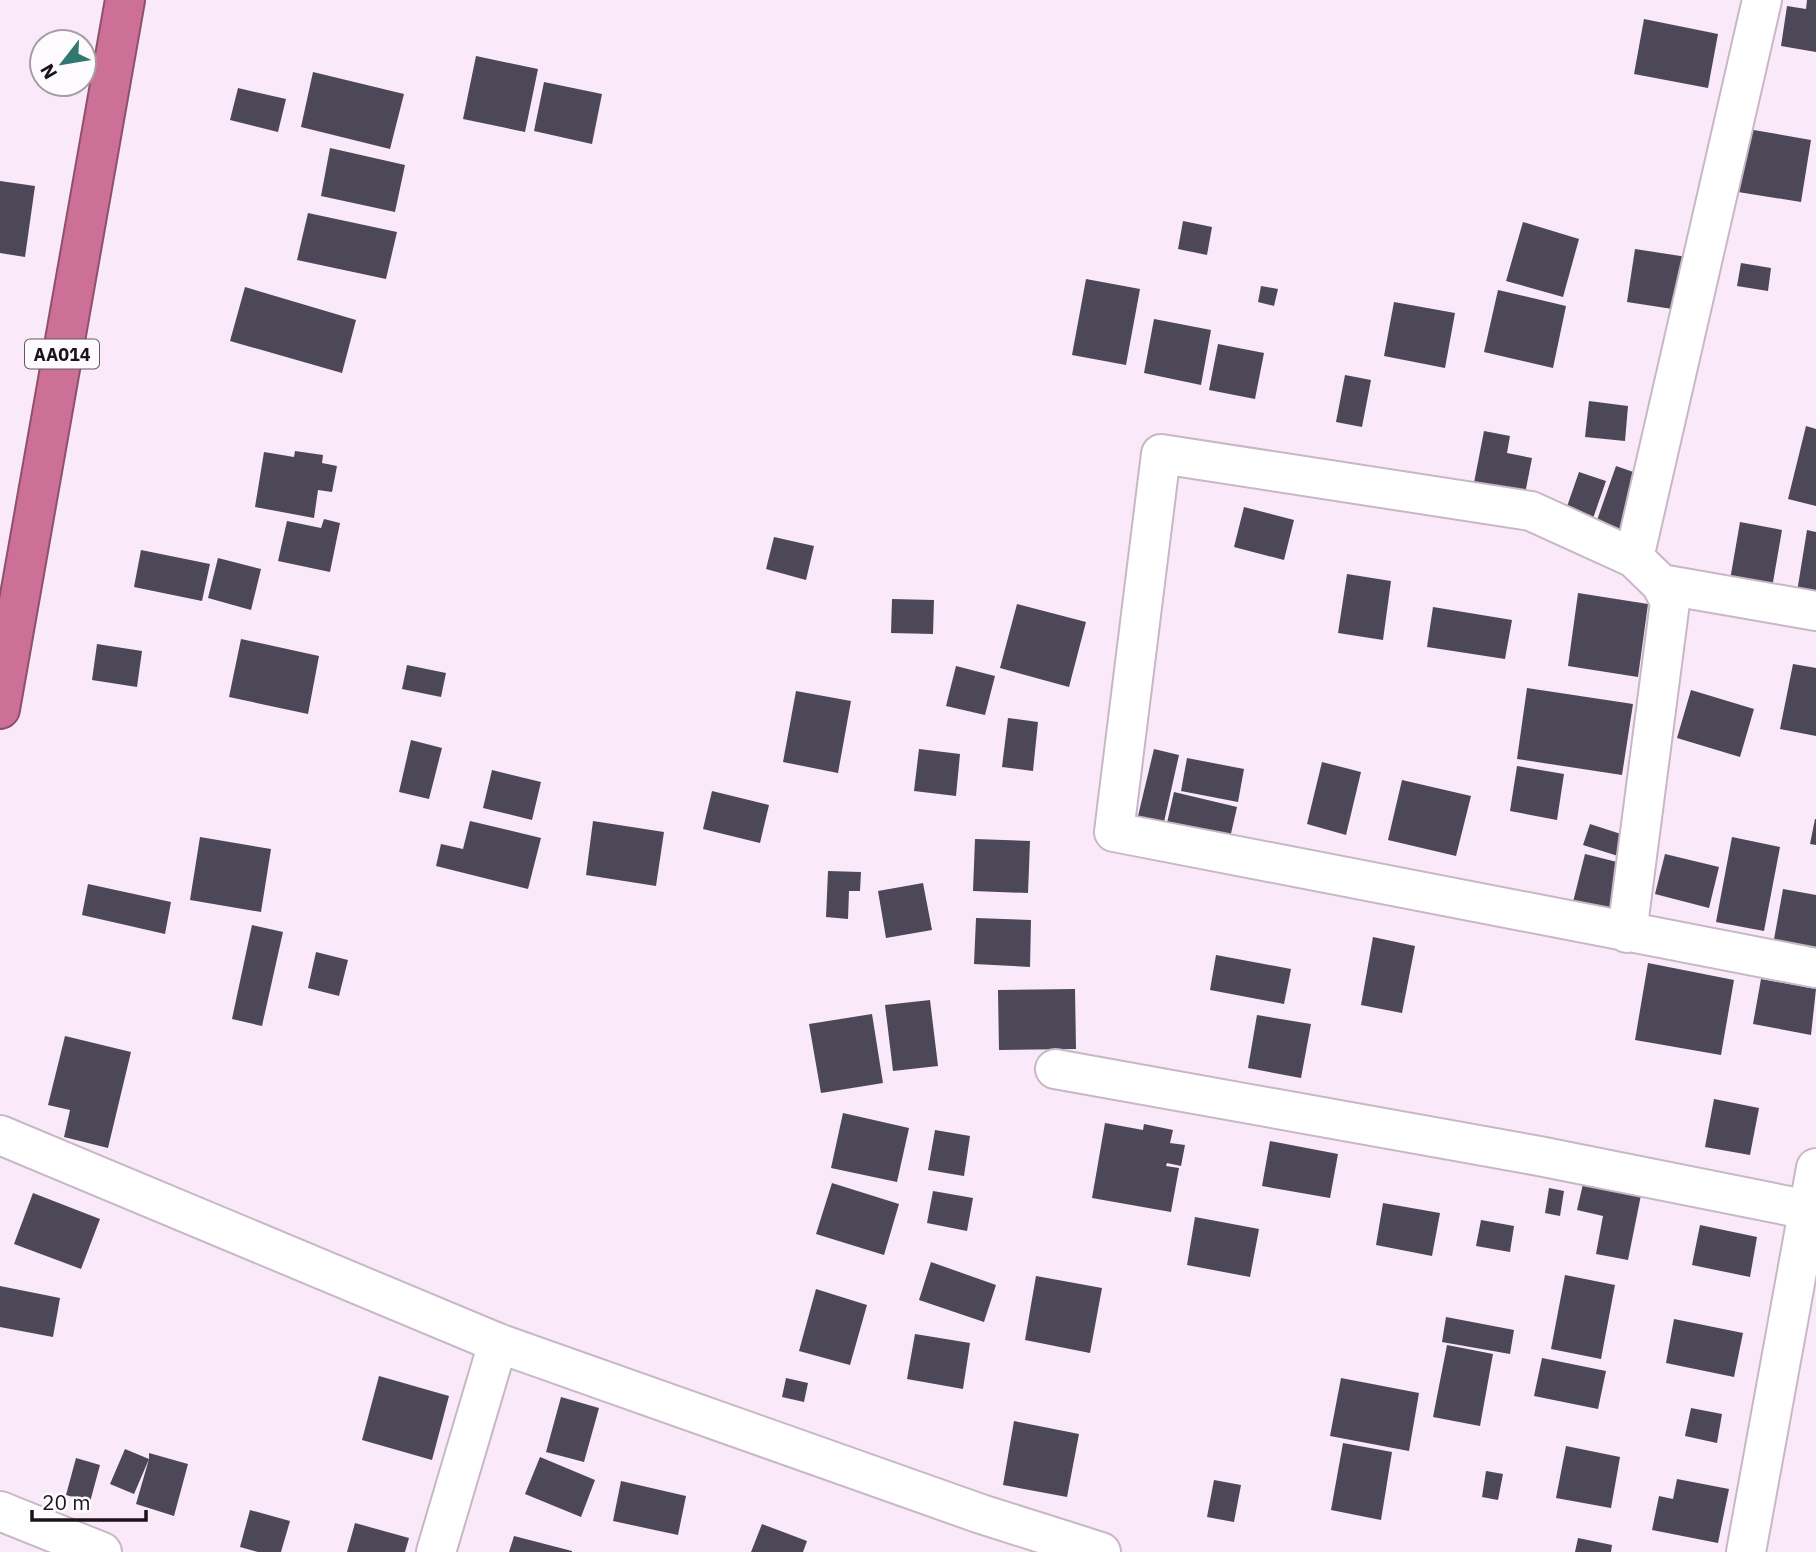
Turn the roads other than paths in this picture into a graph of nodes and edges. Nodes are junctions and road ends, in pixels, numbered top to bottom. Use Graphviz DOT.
graph roads {
  1 [pos="125,0"];
  2 [pos="1762,0"];
  3 [pos="1648,571"];
  4 [pos="1816,611"];
  5 [pos="0,709"];
  6 [pos="1627,933"];
  7 [pos="1816,968"];
  8 [pos="1055,1069"];
  9 [pos="0,1135"];
  10 [pos="1816,1168"];
  11 [pos="1808,1210"];
  12 [pos="498,1343"];
  13 [pos="0,1511"];
  14 [pos="1084,1549"];
  15 [pos="102,1552"];
  16 [pos="436,1552"];
  17 [pos="1746,1552"];
  1 -- 5 [label="highway, AA014"];
  2 -- 3 [label="street"];
  3 -- 4 [label="street"];
  3 -- 6 [label="street"];
  3 -- 6 [label="street"];
  6 -- 7 [label="street"];
  8 -- 11 [label="street"];
  9 -- 12 [label="street"];
  10 -- 11 [label="street"];
  11 -- 17 [label="street"];
  12 -- 14 [label="street"];
  12 -- 16 [label="street"];
  13 -- 15 [label="street"];
}
